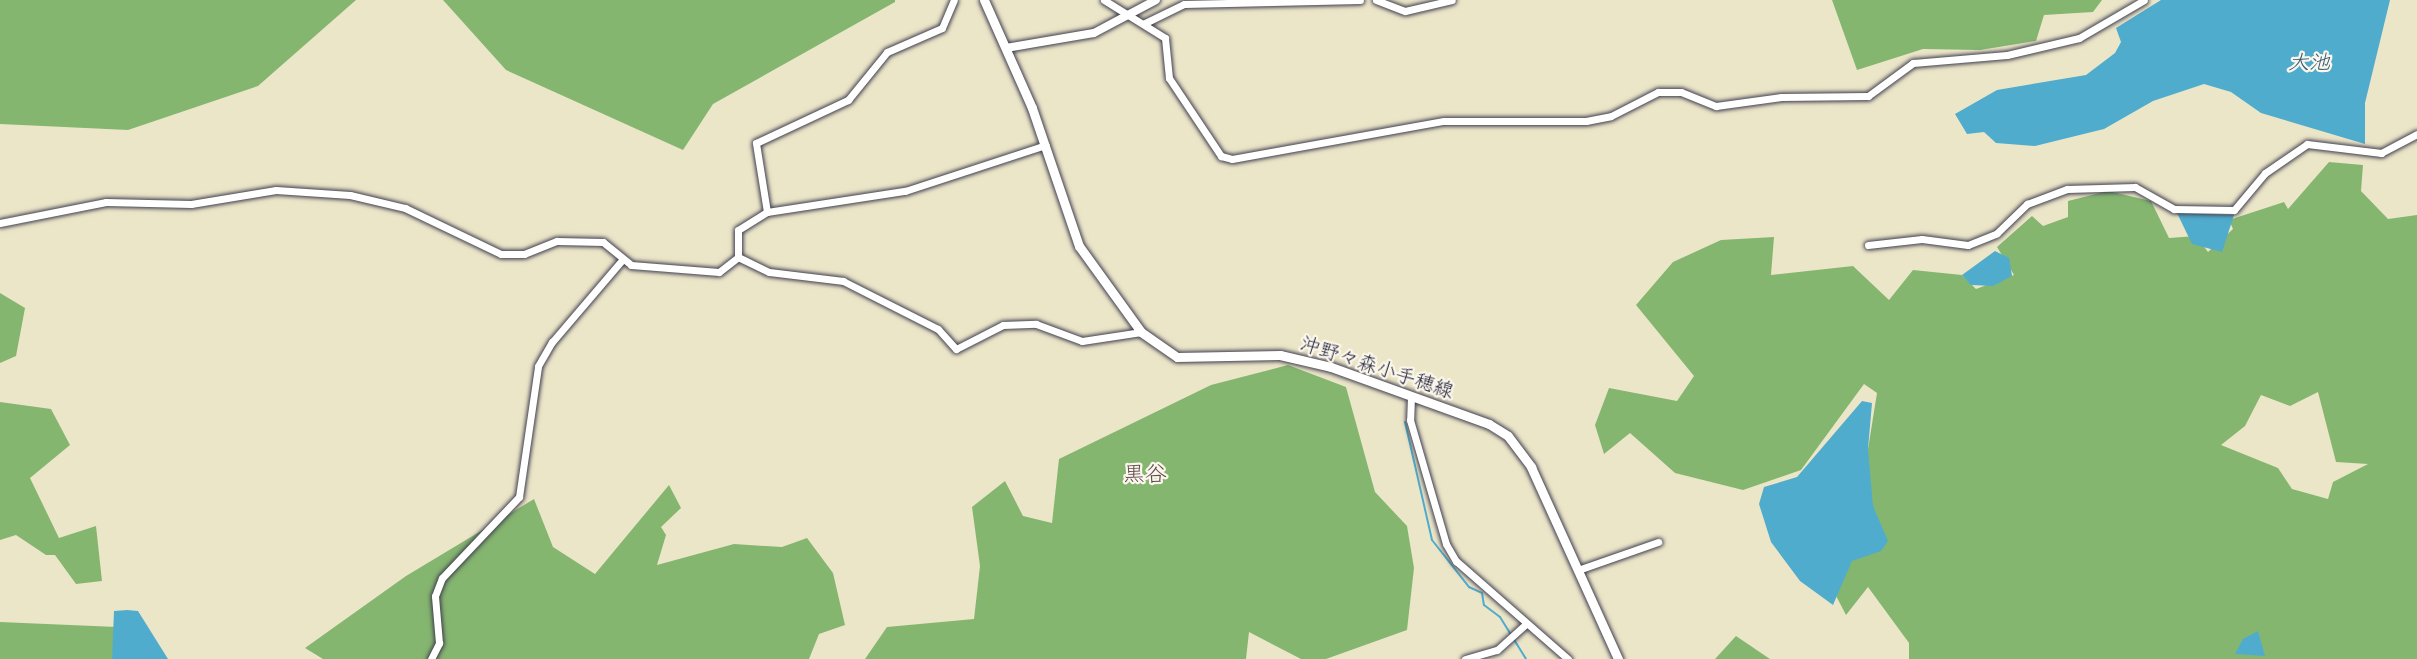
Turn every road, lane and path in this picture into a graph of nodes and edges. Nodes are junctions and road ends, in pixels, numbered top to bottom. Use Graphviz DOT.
graph roads {
  1 [pos="954,0"];
  2 [pos="984,0"];
  3 [pos="1104,0"];
  4 [pos="1156,0"];
  5 [pos="1360,0"];
  6 [pos="1376,0"];
  7 [pos="1452,0"];
  8 [pos="2144,0"];
  9 [pos="1128,15"];
  10 [pos="1145,23"];
  11 [pos="1006,48"];
  12 [pos="2417,134"];
  13 [pos="1046,145"];
  14 [pos="767,212"];
  15 [pos="0,223"];
  16 [pos="1868,245"];
  17 [pos="738,257"];
  18 [pos="622,260"];
  19 [pos="1141,332"];
  20 [pos="1411,396"];
  21 [pos="1658,542"];
  22 [pos="1578,570"];
  23 [pos="1526,624"];
  24 [pos="430,659"];
  25 [pos="1465,659"];
  26 [pos="1568,659"];
  27 [pos="1618,659"];
  1 -- 14 [label="street"];
  2 -- 11 [label="main road, 沖野々森小手穂線"];
  3 -- 9 [label="street"];
  4 -- 9 [label="street"];
  5 -- 10 [label="street"];
  6 -- 7 [label="street"];
  8 -- 10 [label="street"];
  9 -- 10 [label="street"];
  9 -- 11 [label="street"];
  11 -- 13 [label="main road, 沖野々森小手穂線"];
  12 -- 16 [label="street"];
  13 -- 14 [label="street"];
  13 -- 19 [label="main road, 沖野々森小手穂線"];
  14 -- 17 [label="street"];
  15 -- 18 [label="street"];
  17 -- 18 [label="street"];
  17 -- 19 [label="street"];
  18 -- 24 [label="street"];
  19 -- 20 [label="main road, 沖野々森小手穂線"];
  20 -- 22 [label="main road, 沖野々森小手穂線"];
  20 -- 23 [label="street"];
  21 -- 22 [label="street"];
  22 -- 27 [label="main road, 沖野々森小手穂線"];
  23 -- 25 [label="street"];
  23 -- 26 [label="street"];
}
